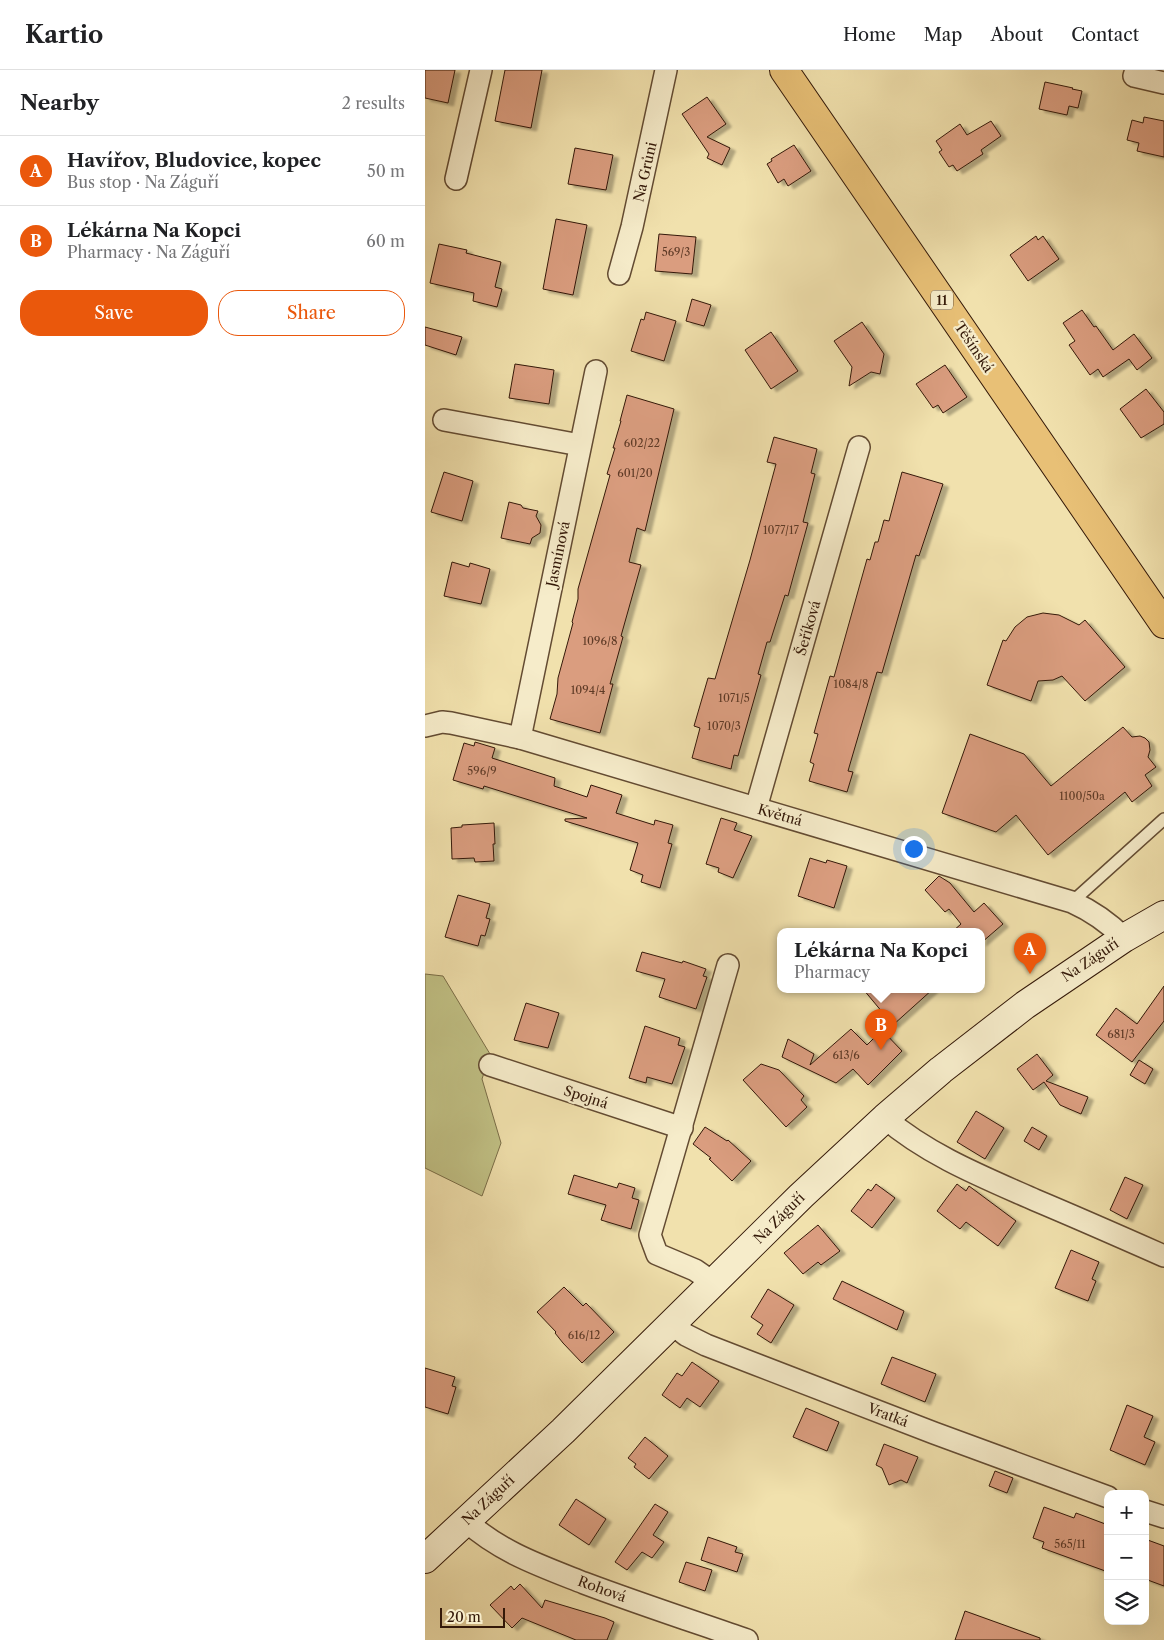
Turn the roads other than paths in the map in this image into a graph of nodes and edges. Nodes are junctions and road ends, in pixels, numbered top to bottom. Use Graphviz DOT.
graph roads {
  1 [pos="481,70"];
  2 [pos="666,70"];
  3 [pos="784,70"];
  4 [pos="1136,70"];
  5 [pos="1164,83"];
  6 [pos="456,179"];
  7 [pos="619,274"];
  8 [pos="596,371"];
  9 [pos="443,420"];
  10 [pos="581,444"];
  11 [pos="859,447"];
  12 [pos="1164,624"];
  13 [pos="425,726"];
  14 [pos="520,738"];
  15 [pos="756,808"];
  16 [pos="1164,820"];
  17 [pos="1072,902"];
  18 [pos="1164,915"];
  19 [pos="1124,938"];
  20 [pos="729,965"];
  21 [pos="490,1066"];
  22 [pos="885,1118"];
  23 [pos="682,1128"];
  24 [pos="1164,1256"];
  25 [pos="714,1283"];
  26 [pos="672,1324"];
  27 [pos="1104,1496"];
  28 [pos="1149,1511"];
  29 [pos="1164,1517"];
  30 [pos="466,1521"];
  31 [pos="425,1559"];
  32 [pos="747,1640"];
  1 -- 6 [label="street"];
  2 -- 7 [label="street, Na Grůni"];
  3 -- 12 [label="main road, Těšínská / 11"];
  4 -- 5 [label="street"];
  8 -- 10 [label="street, Jasmínová"];
  9 -- 10 [label="street"];
  10 -- 14 [label="street, Jasmínová"];
  11 -- 15 [label="street, Šeříková"];
  13 -- 14 [label="street, Květná"];
  14 -- 15 [label="street, Květná"];
  15 -- 17 [label="street, Květná"];
  16 -- 17 [label="lane"];
  17 -- 19 [label="street, Květná"];
  18 -- 19 [label="street, Na Záguří"];
  19 -- 22 [label="street, Na Záguří"];
  20 -- 23 [label="street"];
  21 -- 23 [label="street, Spojná"];
  22 -- 24 [label="street"];
  22 -- 25 [label="street, Na Záguří"];
  23 -- 25 [label="street"];
  25 -- 26 [label="street, Na Záguří"];
  26 -- 27 [label="street, Vratká"];
  26 -- 30 [label="street, Na Záguří"];
  28 -- 29 [label="street"];
  30 -- 31 [label="street, Na Záguří"];
  30 -- 32 [label="street, Rohová"];
}
